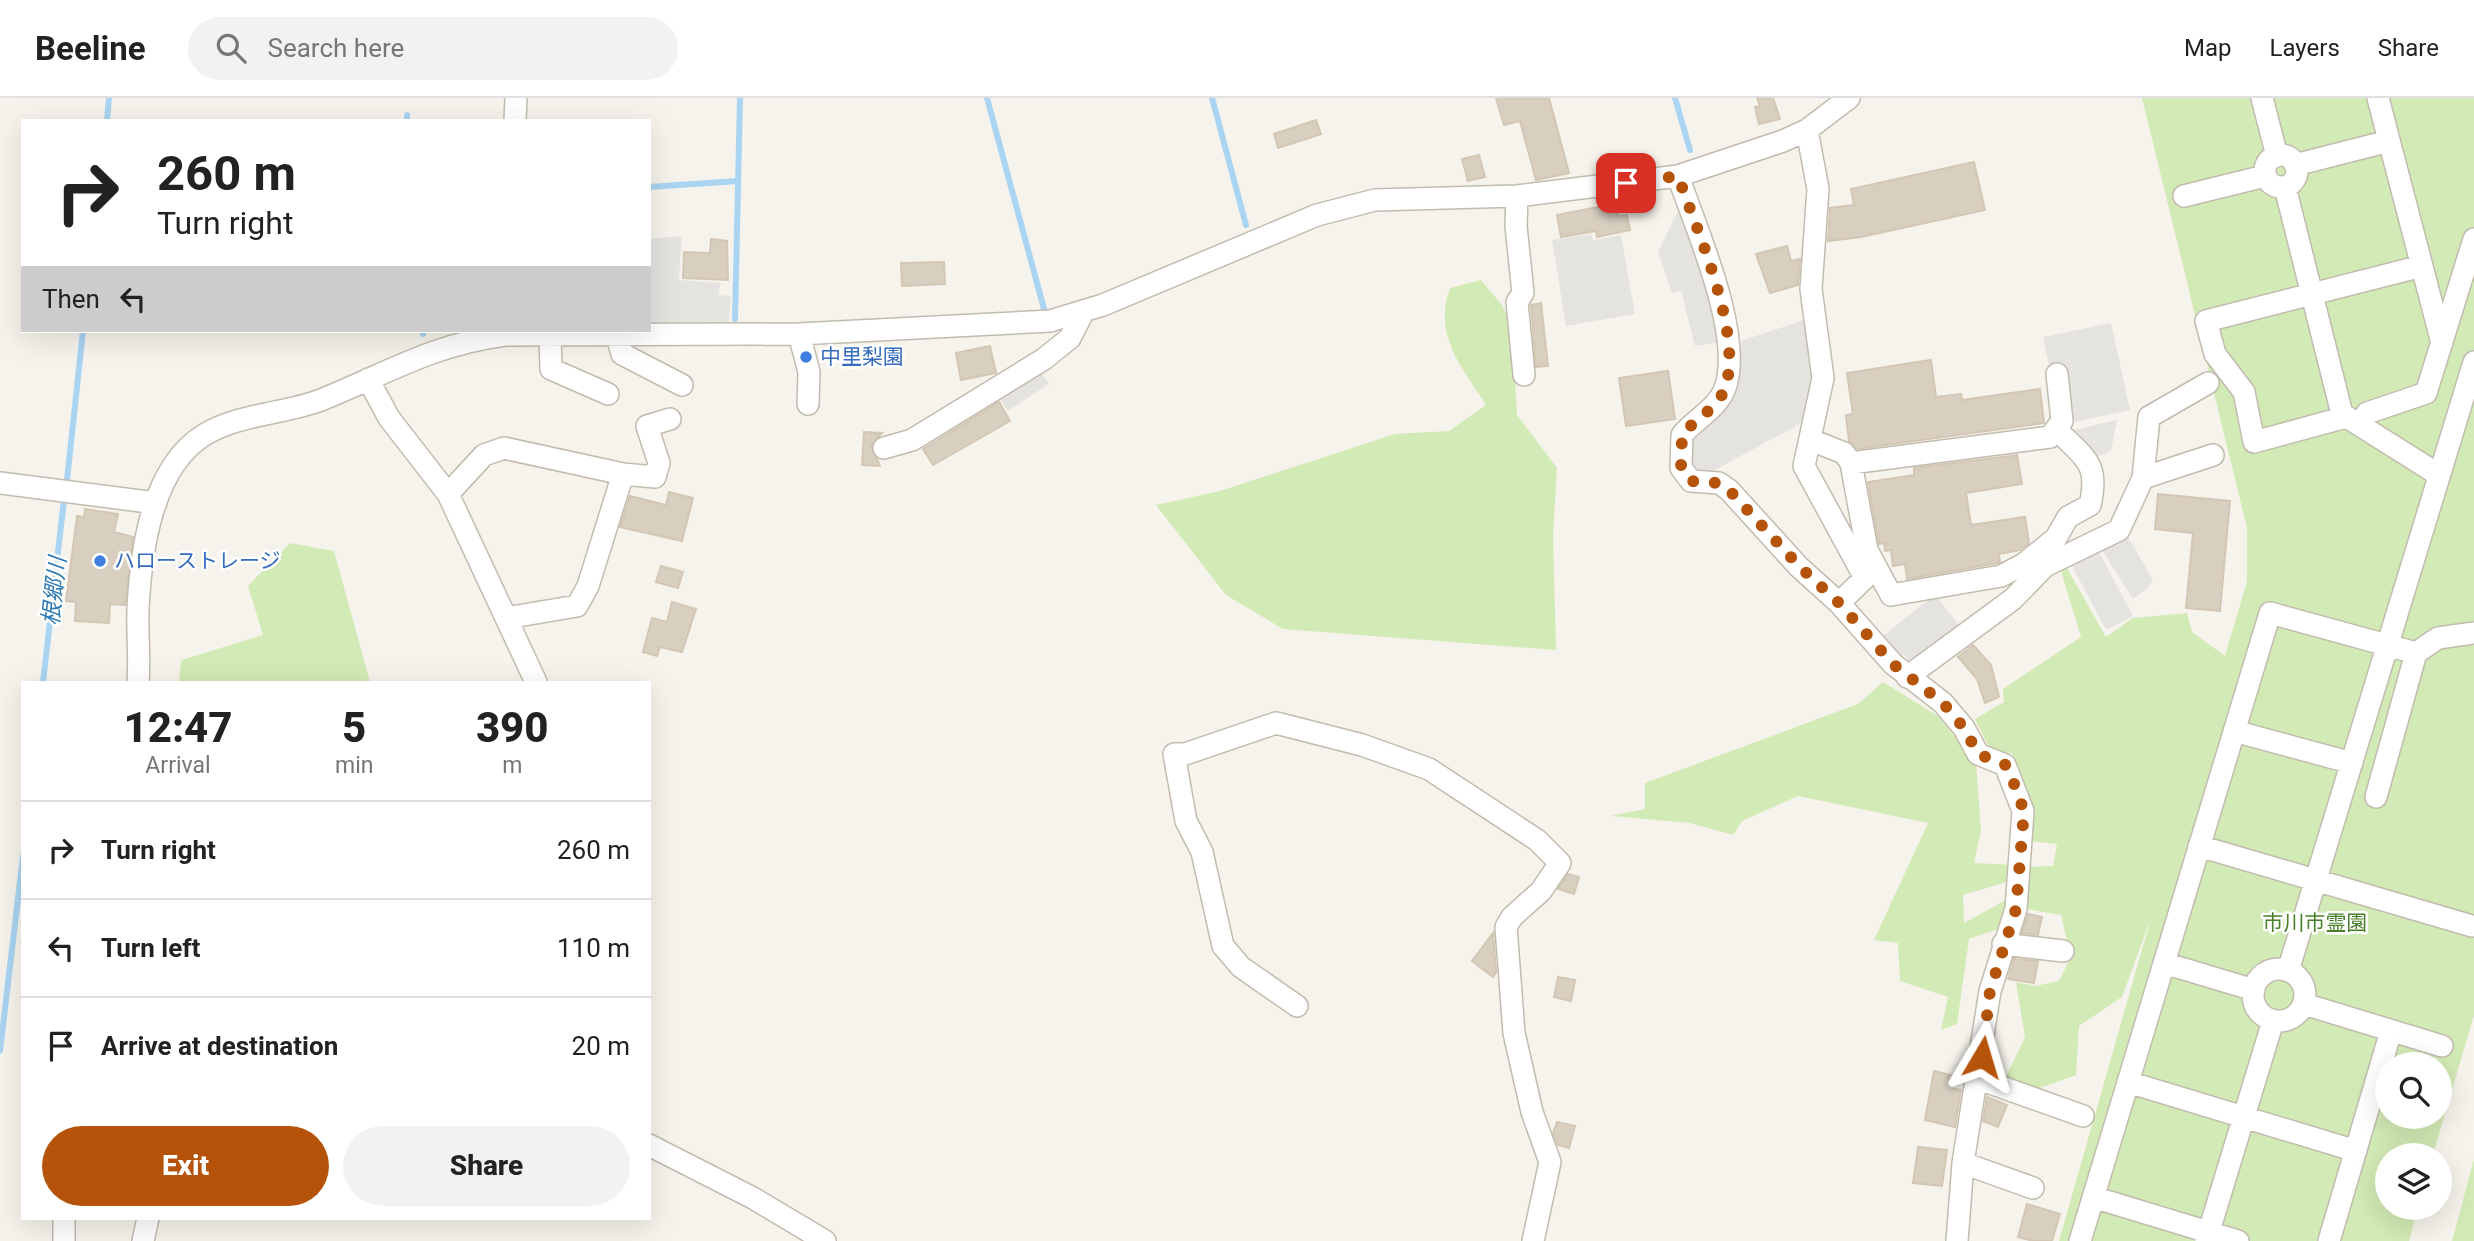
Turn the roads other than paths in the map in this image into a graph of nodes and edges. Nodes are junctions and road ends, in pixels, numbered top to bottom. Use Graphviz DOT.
graph roads {
  1 [pos="516,98"];
  2 [pos="1849,98"];
  3 [pos="2262,98"];
  4 [pos="2378,98"];
  5 [pos="515,119"];
  6 [pos="1807,130"];
  7 [pos="2389,141"];
  8 [pos="2286,161"];
  9 [pos="1678,176"];
  10 [pos="2266,176"];
  11 [pos="2284,187"];
  12 [pos="1517,196"];
  13 [pos="2184,196"];
  14 [pos="2474,239"];
  15 [pos="2422,266"];
  16 [pos="2312,294"];
  17 [pos="1084,311"];
  18 [pos="505,333"];
  19 [pos="550,334"];
  20 [pos="799,334"];
  21 [pos="617,336"];
  22 [pos="2442,343"];
  23 [pos="2474,362"];
  24 [pos="2057,374"];
  25 [pos="1524,375"];
  26 [pos="368,379"];
  27 [pos="2208,383"];
  28 [pos="682,385"];
  29 [pos="608,394"];
  30 [pos="807,404"];
  31 [pos="670,419"];
  32 [pos="2353,421"];
  33 [pos="2056,429"];
  34 [pos="1811,440"];
  35 [pos="884,448"];
  36 [pos="2213,455"];
  37 [pos="1851,463"];
  38 [pos="623,474"];
  39 [pos="2439,475"];
  40 [pos="2143,478"];
  41 [pos="0,483"];
  42 [pos="448,494"];
  43 [pos="156,503"];
  44 [pos="1865,578"];
  45 [pos="1891,595"];
  46 [pos="1839,603"];
  47 [pos="506,618"];
  48 [pos="2474,633"];
  49 [pos="2388,645"];
  50 [pos="2416,653"];
  51 [pos="1908,677"];
  52 [pos="138,681"];
  53 [pos="536,681"];
  54 [pos="2234,731"];
  55 [pos="2352,763"];
  56 [pos="2376,797"];
  57 [pos="2199,846"];
  58 [pos="2316,880"];
  59 [pos="2472,926"];
  60 [pos="2003,944"];
  61 [pos="2063,951"];
  62 [pos="2164,962"];
  63 [pos="2288,971"];
  64 [pos="2254,990"];
  65 [pos="2304,1004"];
  66 [pos="1297,1006"];
  67 [pos="2273,1021"];
  68 [pos="2391,1031"];
  69 [pos="2442,1046"];
  70 [pos="1979,1079"];
  71 [pos="2128,1082"];
  72 [pos="2083,1116"];
  73 [pos="2244,1117"];
  74 [pos="651,1146"];
  75 [pos="2356,1151"];
  76 [pos="1964,1163"];
  77 [pos="2033,1188"];
  78 [pos="2094,1197"];
  79 [pos="64,1220"];
  80 [pos="148,1220"];
  81 [pos="2208,1237"];
  82 [pos="64,1241"];
  83 [pos="143,1241"];
  84 [pos="825,1241"];
  85 [pos="1533,1241"];
  86 [pos="1957,1241"];
  87 [pos="2080,1241"];
  88 [pos="2238,1241"];
  89 [pos="2329,1241"];
  1 -- 5 [label="street"];
  2 -- 6 [label="street"];
  3 -- 8 [label="street"];
  4 -- 7 [label="street"];
  6 -- 9 [label="street"];
  6 -- 34 [label="street"];
  7 -- 8 [label="street"];
  7 -- 15 [label="street"];
  8 -- 10 [label="street"];
  8 -- 11 [label="street"];
  9 -- 12 [label="street"];
  9 -- 46 [label="street"];
  10 -- 11 [label="street"];
  10 -- 13 [label="street"];
  11 -- 16 [label="street"];
  12 -- 17 [label="street"];
  12 -- 25 [label="street"];
  14 -- 22 [label="street"];
  15 -- 16 [label="street"];
  15 -- 22 [label="street"];
  16 -- 32 [label="street"];
  16 -- 32 [label="street"];
  17 -- 20 [label="street"];
  17 -- 35 [label="street"];
  18 -- 19 [label="street"];
  18 -- 26 [label="street"];
  19 -- 21 [label="street"];
  19 -- 29 [label="street"];
  20 -- 21 [label="street"];
  20 -- 30 [label="street"];
  21 -- 28 [label="street"];
  22 -- 32 [label="street"];
  23 -- 39 [label="street"];
  24 -- 33 [label="street"];
  26 -- 42 [label="street"];
  26 -- 43 [label="street"];
  27 -- 40 [label="street"];
  31 -- 38 [label="street"];
  32 -- 39 [label="street"];
  33 -- 37 [label="street"];
  33 -- 45 [label="street"];
  34 -- 37 [label="street"];
  34 -- 44 [label="street"];
  36 -- 40 [label="street"];
  37 -- 45 [label="street"];
  38 -- 42 [label="street"];
  38 -- 47 [label="street"];
  39 -- 49 [label="street"];
  40 -- 51 [label="street"];
  41 -- 43 [label="street"];
  42 -- 47 [label="street"];
  43 -- 52 [label="street"];
  44 -- 45 [label="street"];
  44 -- 46 [label="street"];
  46 -- 51 [label="street"];
  47 -- 53 [label="street"];
  48 -- 50 [label="street"];
  49 -- 50 [label="street"];
  49 -- 54 [label="street"];
  49 -- 55 [label="street"];
  50 -- 56 [label="street"];
  51 -- 60 [label="street"];
  54 -- 55 [label="street"];
  54 -- 57 [label="street"];
  55 -- 58 [label="street"];
  57 -- 58 [label="street"];
  57 -- 62 [label="street"];
  58 -- 59 [label="street"];
  58 -- 63 [label="street"];
  60 -- 61 [label="street"];
  60 -- 70 [label="street"];
  62 -- 64 [label="street"];
  62 -- 71 [label="street"];
  63 -- 64 [label="street"];
  63 -- 65 [label="street"];
  64 -- 67 [label="street"];
  65 -- 67 [label="street"];
  65 -- 68 [label="street"];
  66 -- 85 [label="street"];
  67 -- 73 [label="street"];
  68 -- 69 [label="street"];
  68 -- 75 [label="street"];
  70 -- 72 [label="street"];
  70 -- 76 [label="street"];
  71 -- 73 [label="street"];
  71 -- 78 [label="street"];
  73 -- 75 [label="street"];
  73 -- 81 [label="street"];
  74 -- 84 [label="street"];
  75 -- 89 [label="street"];
  76 -- 77 [label="street"];
  76 -- 86 [label="street"];
  78 -- 81 [label="street"];
  78 -- 87 [label="street"];
  79 -- 82 [label="street"];
  80 -- 83 [label="street"];
  81 -- 88 [label="street"];
}
